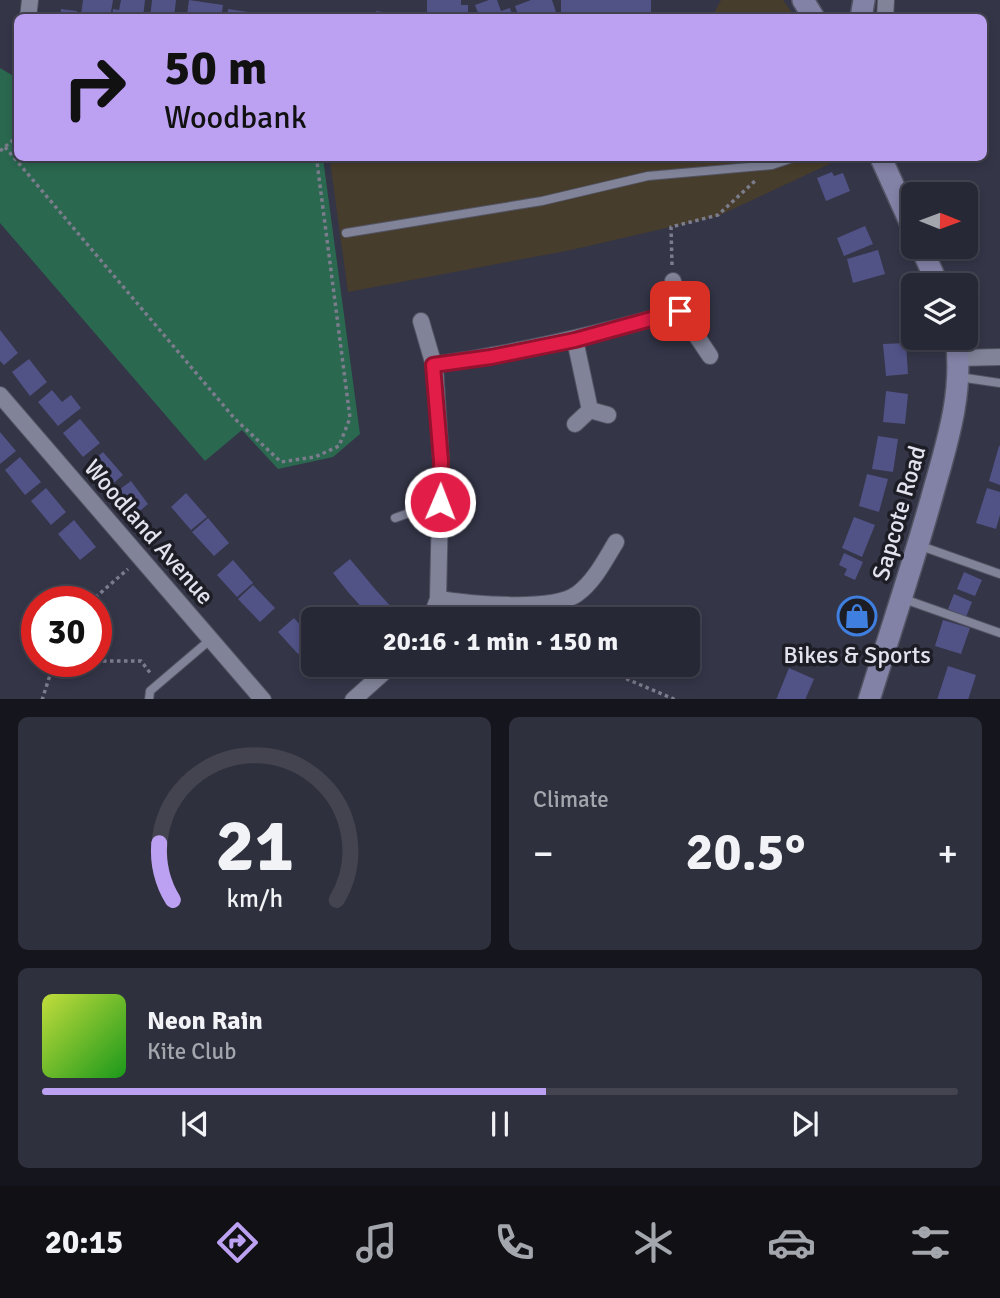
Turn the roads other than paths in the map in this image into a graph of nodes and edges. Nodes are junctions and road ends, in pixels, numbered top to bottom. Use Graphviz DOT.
graph roads {
  1 [pos="782,161"];
  2 [pos="882,161"];
  3 [pos="901,202"];
  4 [pos="346,233"];
  5 [pos="673,281"];
  6 [pos="680,311"];
  7 [pos="421,321"];
  8 [pos="575,340"];
  9 [pos="710,356"];
  10 [pos="1000,357"];
  11 [pos="958,358"];
  12 [pos="433,365"];
  13 [pos="1000,383"];
  14 [pos="0,395"];
  15 [pos="590,410"];
  16 [pos="608,415"];
  17 [pos="575,424"];
  18 [pos="440,502"];
  19 [pos="395,518"];
  20 [pos="616,542"];
  21 [pos="918,545"];
  22 [pos="1000,574"];
  23 [pos="901,598"];
  24 [pos="438,599"];
  25 [pos="435,607"];
  26 [pos="1000,633"];
  27 [pos="211,639"];
  28 [pos="378,677"];
  29 [pos="149,699"];
  30 [pos="263,699"];
  31 [pos="353,699"];
  32 [pos="869,699"];
  1 -- 4 [label="lane"];
  2 -- 3 [label="main road"];
  5 -- 6 [label="street"];
  6 -- 8 [label="street"];
  6 -- 9 [label="street"];
  7 -- 12 [label="street"];
  8 -- 12 [label="street"];
  8 -- 15 [label="street"];
  10 -- 11 [label="street"];
  11 -- 13 [label="lane"];
  11 -- 21 [label="main road, Sapcote Road"];
  12 -- 18 [label="street"];
  14 -- 27 [label="street, Woodland Avenue"];
  15 -- 16 [label="street"];
  15 -- 17 [label="street"];
  18 -- 19 [label="lane"];
  18 -- 24 [label="street"];
  20 -- 24 [label="street"];
  21 -- 22 [label="lane"];
  21 -- 23 [label="main road, Sapcote Road"];
  23 -- 26 [label="lane"];
  23 -- 32 [label="main road, Sapcote Road"];
  24 -- 25 [label="street"];
  27 -- 29 [label="lane"];
  27 -- 30 [label="street, Woodland Avenue"];
  28 -- 31 [label="street"];
}
